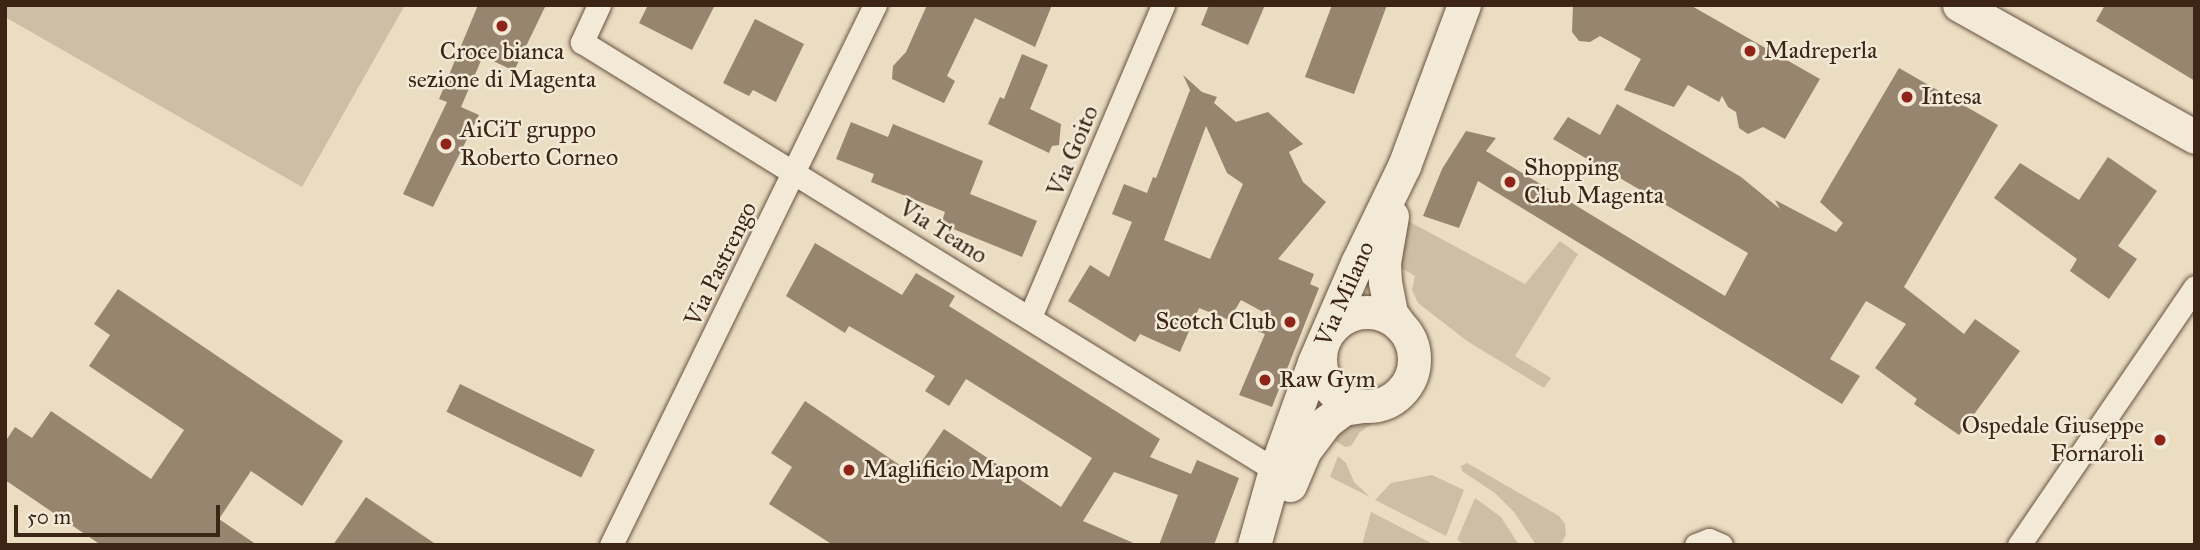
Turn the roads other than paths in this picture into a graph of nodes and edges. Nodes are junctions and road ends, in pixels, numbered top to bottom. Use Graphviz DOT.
graph roads {
  1 [pos="599,5"];
  2 [pos="875,5"];
  3 [pos="1163,5"];
  4 [pos="1464,5"];
  5 [pos="1959,5"];
  6 [pos="2195,137"];
  7 [pos="1404,166"];
  8 [pos="796,171"];
  9 [pos="2195,287"];
  10 [pos="1030,317"];
  11 [pos="1399,324"];
  12 [pos="1323,342"];
  13 [pos="1363,406"];
  14 [pos="1275,470"];
  15 [pos="611,545"];
  16 [pos="1254,545"];
  17 [pos="1262,545"];
  18 [pos="1696,545"];
  19 [pos="1721,545"];
  20 [pos="2019,545"];
  1 -- 8 [label="street, Via Teano"];
  2 -- 8 [label="street, Via Pastrengo"];
  3 -- 10 [label="street, Via Goito"];
  4 -- 7 [label="street, Via Milano"];
  5 -- 6 [label="street"];
  7 -- 11 [label="street, Via Milano"];
  7 -- 12 [label="street, Via Milano"];
  8 -- 10 [label="street, Via Teano"];
  8 -- 15 [label="street, Via Pastrengo"];
  9 -- 20 [label="street"];
  10 -- 14 [label="street, Via Teano"];
  11 -- 12 [label="street"];
  11 -- 13 [label="street"];
  12 -- 13 [label="street"];
  12 -- 14 [label="street, Via Milano"];
  13 -- 17 [label="street"];
  14 -- 16 [label="street, Via Milano"];
  18 -- 19 [label="street"];
}
